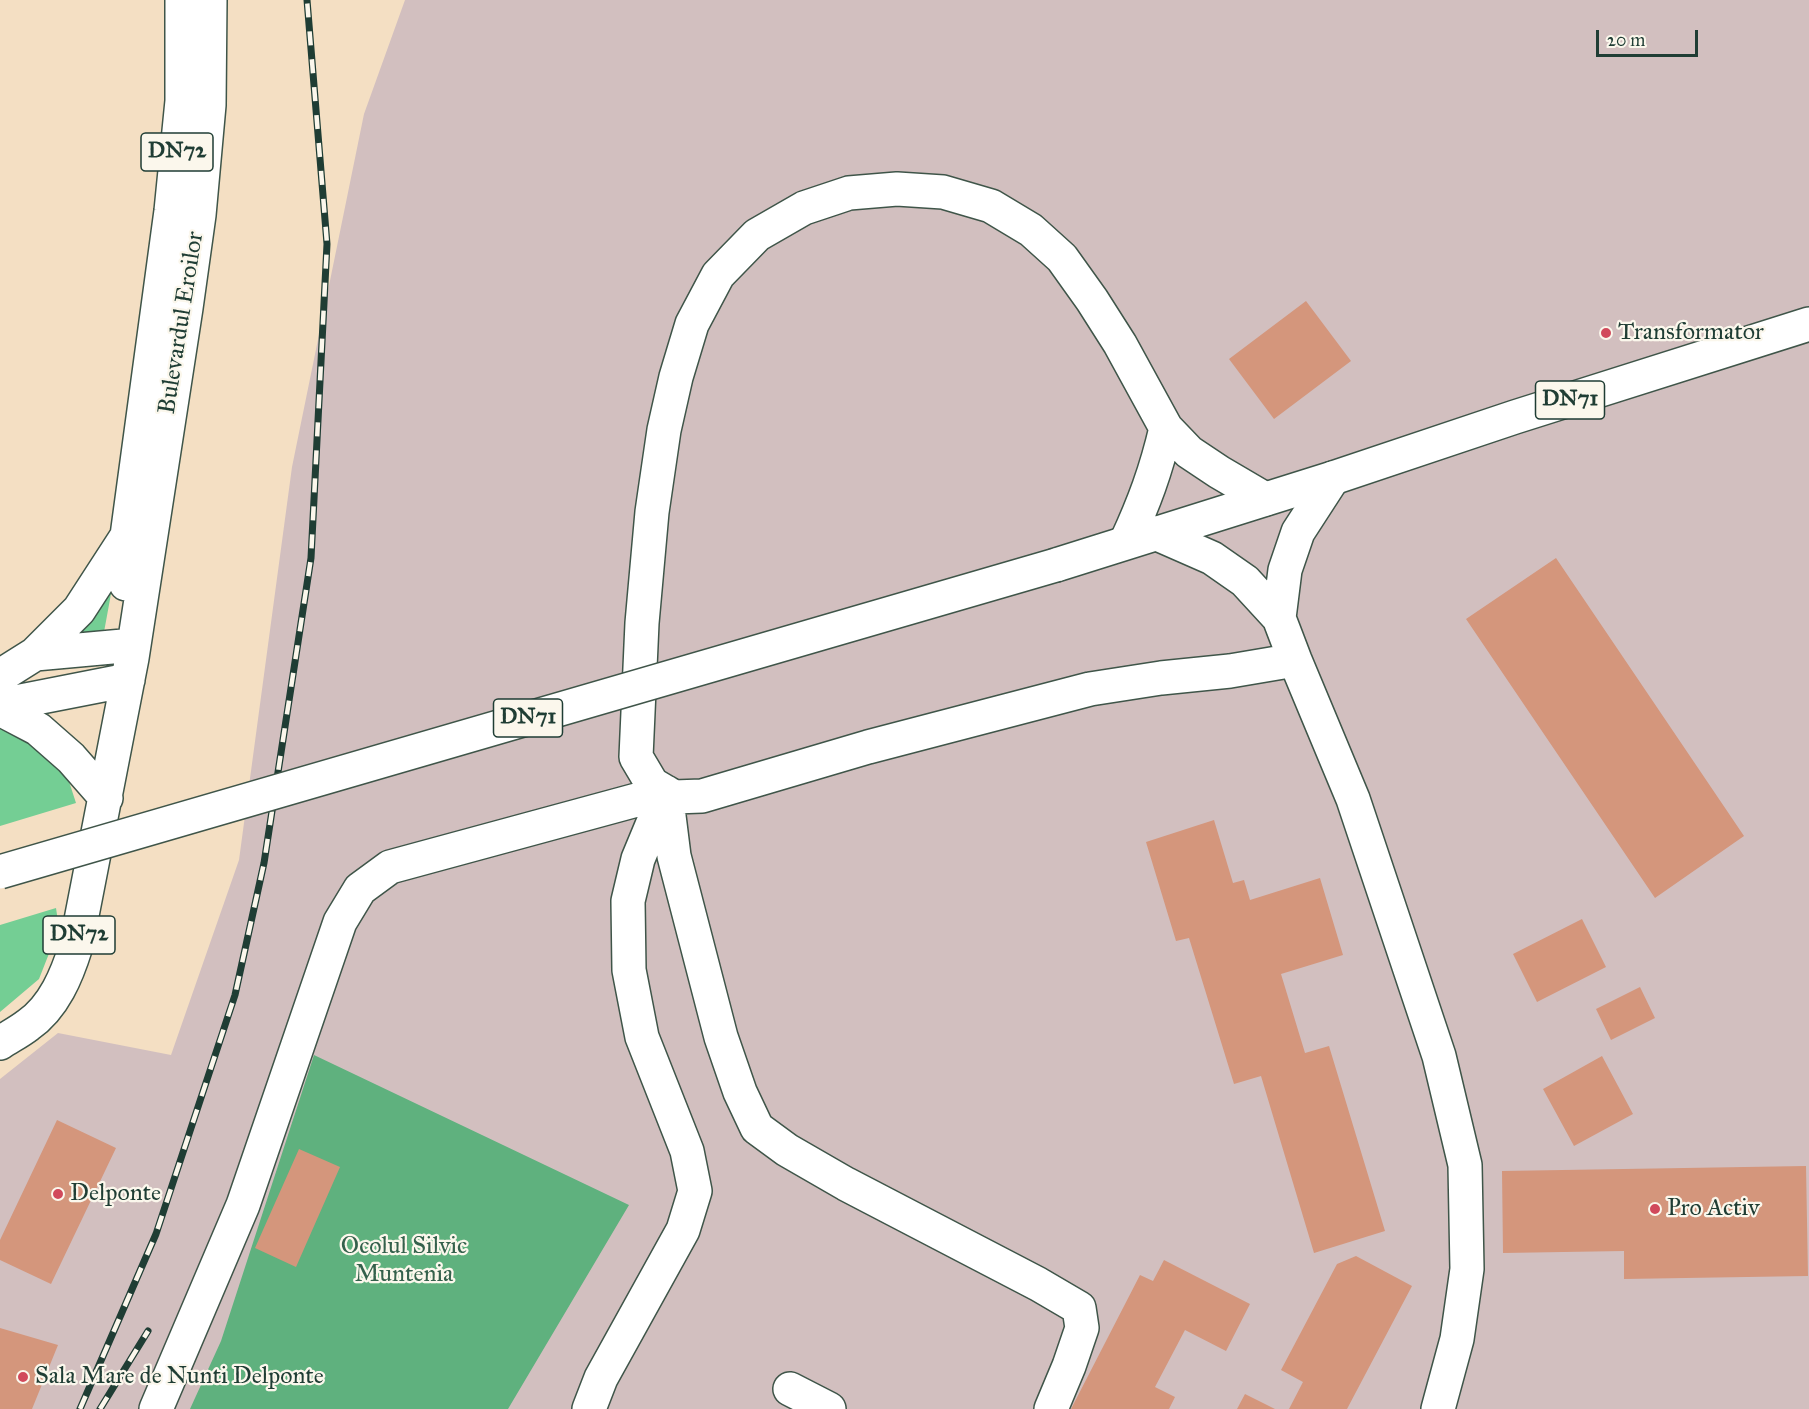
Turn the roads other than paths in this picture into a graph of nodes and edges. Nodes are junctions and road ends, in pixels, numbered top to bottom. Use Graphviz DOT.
graph roads {
  1 [pos="182,0"];
  2 [pos="210,0"];
  3 [pos="1809,324"];
  4 [pos="1166,428"];
  5 [pos="1332,478"];
  6 [pos="1265,499"];
  7 [pos="127,536"];
  8 [pos="1140,538"];
  9 [pos="1279,618"];
  10 [pos="134,645"];
  11 [pos="35,654"];
  12 [pos="1295,660"];
  13 [pos="0,676"];
  14 [pos="128,680"];
  15 [pos="0,707"];
  16 [pos="666,792"];
  17 [pos="106,798"];
  18 [pos="0,872"];
  19 [pos="0,1042"];
  20 [pos="790,1389"];
  21 [pos="156,1409"];
  22 [pos="589,1409"];
  23 [pos="829,1409"];
  24 [pos="1051,1409"];
  25 [pos="1437,1409"];
  1 -- 7 [label="street, Bulevardul Eroilor / DN72"];
  2 -- 10 [label="street, Bulevardul Eroilor / DN72"];
  3 -- 5 [label="street, DN71"];
  4 -- 6 [label="street"];
  4 -- 8 [label="street"];
  4 -- 16 [label="street"];
  5 -- 6 [label="street, DN71"];
  5 -- 9 [label="street"];
  6 -- 8 [label="street, DN71"];
  7 -- 10 [label="street, Bulevardul Eroilor / DN72"];
  7 -- 11 [label="street, DN72"];
  8 -- 9 [label="street"];
  8 -- 18 [label="street, DN71, bridge"];
  9 -- 12 [label="street"];
  10 -- 11 [label="street, DN72"];
  10 -- 14 [label="street, Bulevardul Eroilor"];
  11 -- 13 [label="street, DN72"];
  12 -- 16 [label="street"];
  12 -- 25 [label="street"];
  14 -- 15 [label="street"];
  14 -- 17 [label="street, Bulevardul Eroilor / DN72"];
  15 -- 17 [label="street"];
  16 -- 21 [label="street"];
  16 -- 22 [label="street"];
  16 -- 24 [label="street"];
  17 -- 19 [label="street, DN72"];
  20 -- 23 [label="street"];
}
